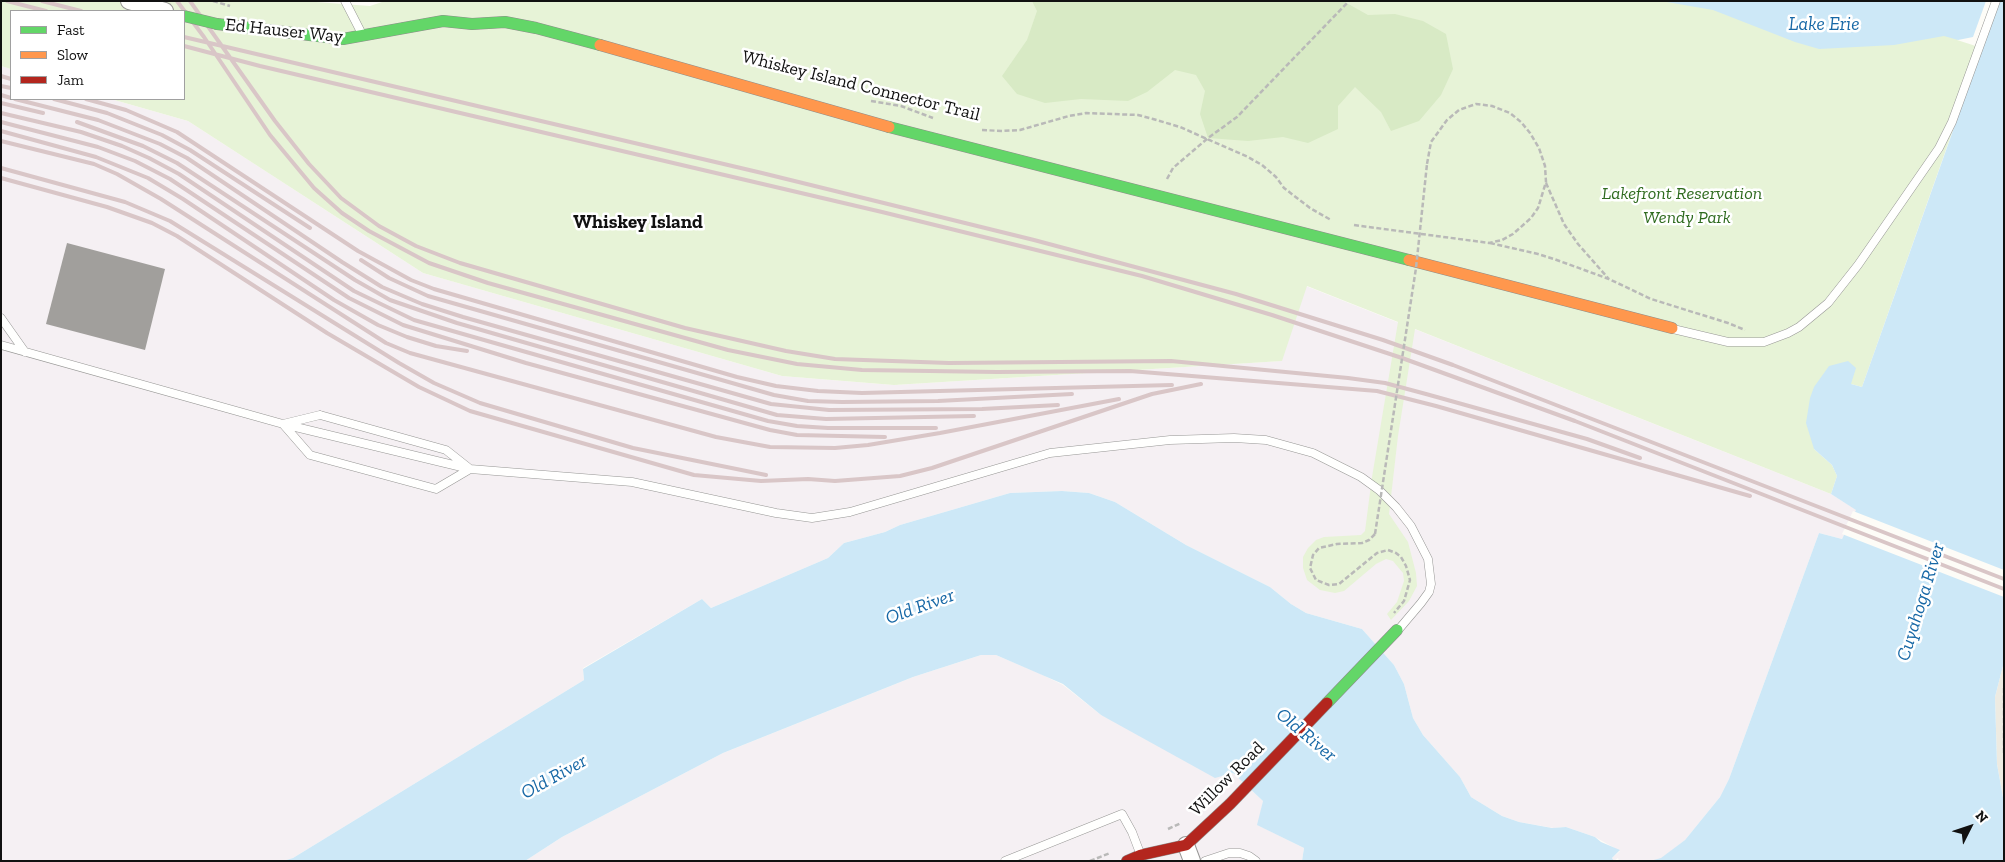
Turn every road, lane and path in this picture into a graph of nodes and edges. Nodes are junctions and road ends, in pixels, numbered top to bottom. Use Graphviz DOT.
graph roads {
  1 [pos="129,1"];
  2 [pos="213,1"];
  3 [pos="345,1"];
  4 [pos="1349,1"];
  5 [pos="1996,1"];
  6 [pos="238,8"];
  7 [pos="160,10"];
  8 [pos="185,16"];
  9 [pos="363,36"];
  10 [pos="868,101"];
  11 [pos="940,121"];
  12 [pos="974,129"];
  13 [pos="1208,138"];
  14 [pos="1546,182"];
  15 [pos="1158,196"];
  16 [pos="1334,221"];
  17 [pos="1348,225"];
  18 [pos="1489,243"];
  19 [pos="1609,279"];
  20 [pos="1,318"];
  21 [pos="1672,328"];
  22 [pos="1764,342"];
  23 [pos="1,345"];
  24 [pos="25,352"];
  25 [pos="283,424"];
  26 [pos="470,469"];
  27 [pos="1389,618"];
  28 [pos="1397,630"];
  29 [pos="2004,688"];
  30 [pos="2003,746"];
  31 [pos="2004,755"];
  32 [pos="1186,820"];
  33 [pos="1161,832"];
  34 [pos="1186,845"];
  35 [pos="1141,855"];
  36 [pos="1004,861"];
  37 [pos="1127,861"];
  38 [pos="1192,861"];
  39 [pos="1205,861"];
  40 [pos="1256,861"];
  1 -- 7 [label="street"];
  2 -- 6 [label="path"];
  3 -- 9 [label="lane"];
  4 -- 13 [label="path"];
  5 -- 22 [label="lane"];
  8 -- 9 [label="street, Ed Hauser Way, bridge"];
  9 -- 15 [label="street, Ed Hauser Way"];
  10 -- 11 [label="path, Whiskey Island Connector Trail"];
  12 -- 13 [label="path, Whiskey Island Connector Trail"];
  13 -- 15 [label="path"];
  13 -- 16 [label="path, Whiskey Island Connector Trail"];
  14 -- 18 [label="path"];
  14 -- 19 [label="path"];
  14 -- 27 [label="path, bridge"];
  15 -- 21 [label="street, Ed Hauser Way"];
  17 -- 18 [label="path"];
  18 -- 19 [label="path"];
  19 -- 22 [label="path"];
  20 -- 24 [label="lane"];
  21 -- 22 [label="lane"];
  23 -- 24 [label="lane"];
  24 -- 25 [label="lane"];
  25 -- 26 [label="lane"];
  25 -- 26 [label="lane"];
  25 -- 26 [label="lane"];
  26 -- 28 [label="lane"];
  28 -- 34 [label="street, Willow Road"];
  29 -- 30 [label="path"];
  30 -- 31 [label="path"];
  32 -- 33 [label="path"];
  34 -- 35 [label="street"];
  34 -- 38 [label="street"];
  35 -- 36 [label="lane"];
  35 -- 37 [label="street"];
  39 -- 40 [label="lane"];
}
